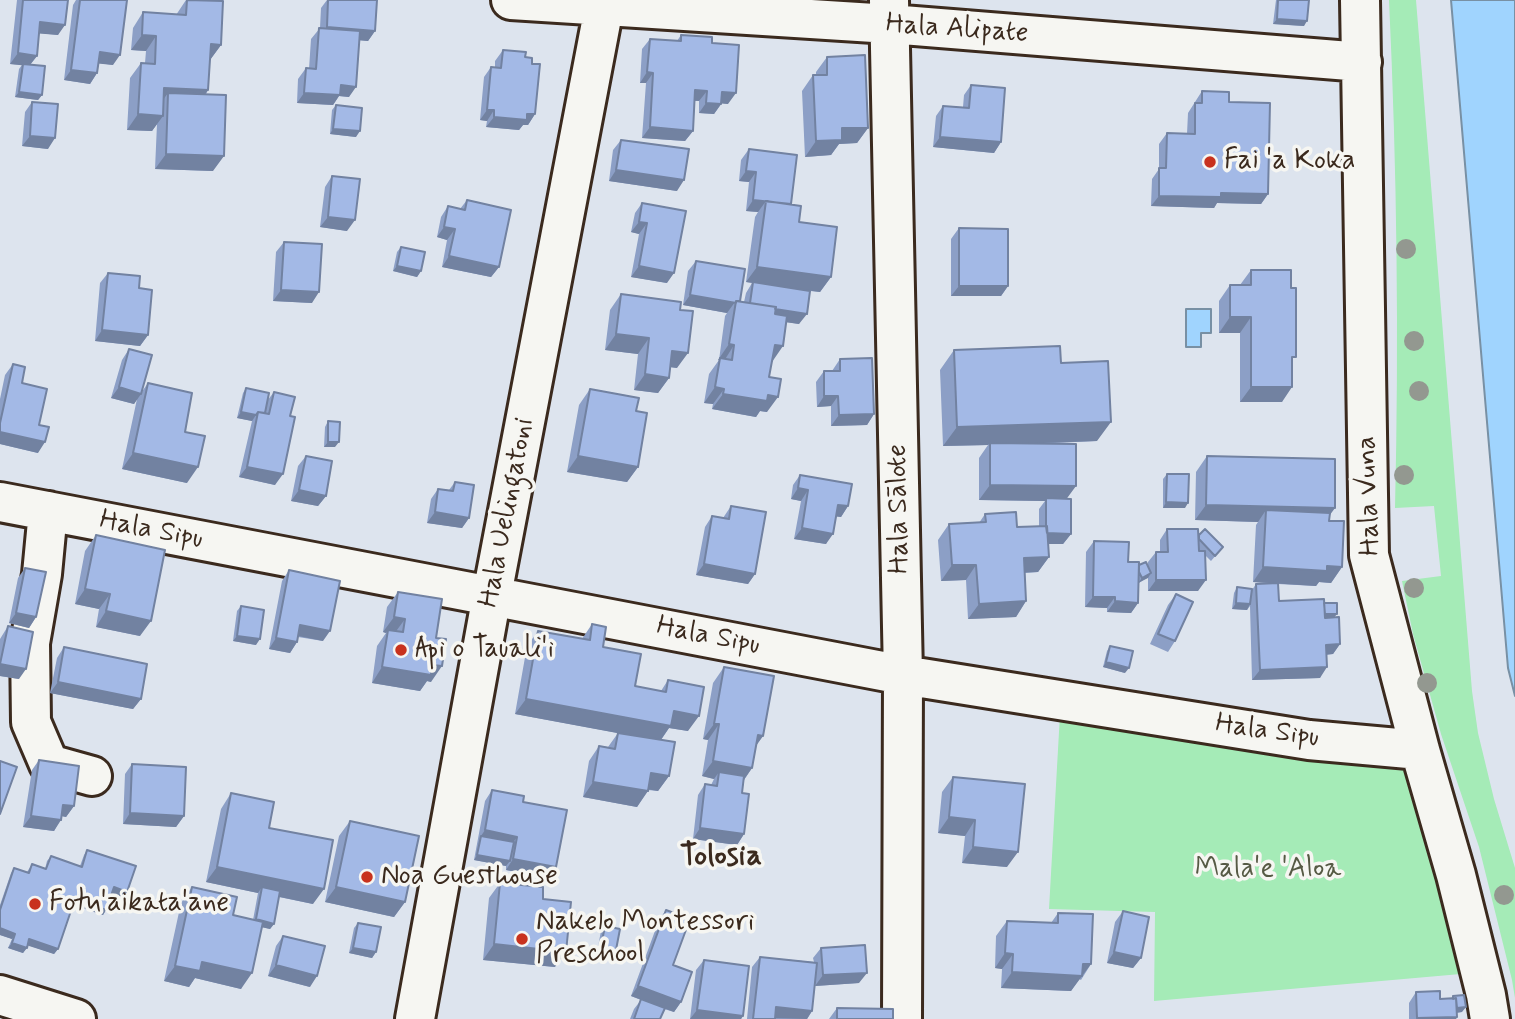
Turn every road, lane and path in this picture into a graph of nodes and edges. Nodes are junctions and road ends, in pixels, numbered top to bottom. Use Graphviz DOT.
graph roads {
  1 [pos="511,0"];
  2 [pos="1360,0"];
  3 [pos="604,7"];
  4 [pos="890,12"];
  5 [pos="1362,62"];
  6 [pos="0,502"];
  7 [pos="48,511"];
  8 [pos="492,596"];
  9 [pos="903,675"];
  10 [pos="1420,750"];
  11 [pos="92,776"];
  12 [pos="0,995"];
  13 [pos="76,1019"];
  14 [pos="415,1019"];
  15 [pos="902,1019"];
  16 [pos="1490,1019"];
  1 -- 3 [label="street, Hala Alipate"];
  2 -- 5 [label="street, Hala Vuna"];
  3 -- 4 [label="street, Hala Alipate"];
  3 -- 8 [label="street, Hala Uelingatoni"];
  4 -- 5 [label="street, Hala Alipate"];
  4 -- 9 [label="street, Hala Sālote"];
  5 -- 10 [label="street, Hala Vuna"];
  6 -- 7 [label="street, Hala Sipu"];
  7 -- 8 [label="street, Hala Sipu"];
  7 -- 11 [label="street"];
  8 -- 9 [label="street, Hala Sipu"];
  8 -- 14 [label="street, Hala Uelingatoni"];
  9 -- 10 [label="street, Hala Sipu"];
  9 -- 15 [label="street, Hala Sālote"];
  10 -- 16 [label="street, Hala Vuna"];
  12 -- 13 [label="street"];
}
